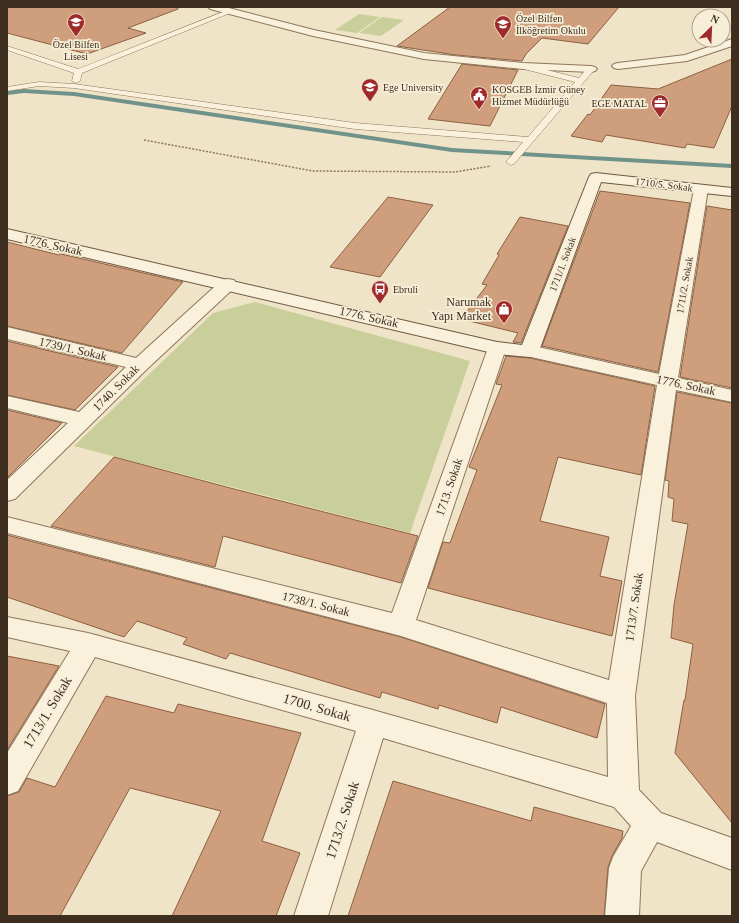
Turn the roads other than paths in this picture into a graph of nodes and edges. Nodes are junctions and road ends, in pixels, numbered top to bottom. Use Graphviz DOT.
graph roads {
  1 [pos="213,7"];
  2 [pos="228,12"];
  3 [pos="732,42"];
  4 [pos="7,48"];
  5 [pos="523,66"];
  6 [pos="618,66"];
  7 [pos="591,69"];
  8 [pos="78,72"];
  9 [pos="580,81"];
  10 [pos="74,86"];
  11 [pos="7,89"];
  12 [pos="528,142"];
  13 [pos="511,162"];
  14 [pos="596,177"];
  15 [pos="701,189"];
  16 [pos="732,192"];
  17 [pos="7,234"];
  18 [pos="228,284"];
  19 [pos="7,333"];
  20 [pos="497,348"];
  21 [pos="528,351"];
  22 [pos="140,365"];
  23 [pos="667,382"];
  24 [pos="732,396"];
  25 [pos="7,402"];
  26 [pos="84,420"];
  27 [pos="7,493"];
  28 [pos="7,525"];
  29 [pos="401,626"];
  30 [pos="7,627"];
  31 [pos="88,644"];
  32 [pos="621,696"];
  33 [pos="373,723"];
  34 [pos="7,780"];
  35 [pos="624,796"];
  36 [pos="650,824"];
  37 [pos="732,854"];
  38 [pos="311,916"];
  39 [pos="622,916"];
  1 -- 2 [label="street"];
  2 -- 5 [label="street"];
  2 -- 8 [label="lane"];
  3 -- 6 [label="street"];
  4 -- 8 [label="lane"];
  5 -- 7 [label="street"];
  5 -- 9 [label="lane"];
  7 -- 9 [label="lane"];
  8 -- 10 [label="lane"];
  9 -- 12 [label="lane"];
  10 -- 11 [label="lane"];
  10 -- 12 [label="lane"];
  12 -- 13 [label="lane"];
  14 -- 15 [label="street, 1710/5. Sokak"];
  14 -- 21 [label="street, 1711/1. Sokak"];
  15 -- 16 [label="street, 1710/5. Sokak"];
  15 -- 23 [label="street, 1711/2. Sokak"];
  17 -- 18 [label="street, 1776. Sokak"];
  18 -- 20 [label="street, 1776. Sokak"];
  18 -- 22 [label="street, 1740. Sokak"];
  19 -- 22 [label="street, 1739/1. Sokak"];
  20 -- 21 [label="street, 1776. Sokak"];
  20 -- 29 [label="street, 1713. Sokak"];
  21 -- 23 [label="street, 1776. Sokak"];
  22 -- 26 [label="street, 1740. Sokak"];
  23 -- 24 [label="street, 1776. Sokak"];
  23 -- 32 [label="street, 1713/7. Sokak"];
  25 -- 26 [label="street"];
  26 -- 27 [label="street, 1740. Sokak"];
  28 -- 29 [label="street, 1738/1. Sokak"];
  29 -- 32 [label="street, 1738/1. Sokak"];
  30 -- 31 [label="street, 1700. Sokak"];
  31 -- 33 [label="street, 1700. Sokak"];
  31 -- 34 [label="street, 1713/1. Sokak"];
  32 -- 35 [label="street, 1713/7. Sokak"];
  33 -- 35 [label="street, 1700. Sokak"];
  33 -- 38 [label="street, 1713/2. Sokak"];
  35 -- 36 [label="street"];
  36 -- 37 [label="street"];
  36 -- 39 [label="street"];
}
